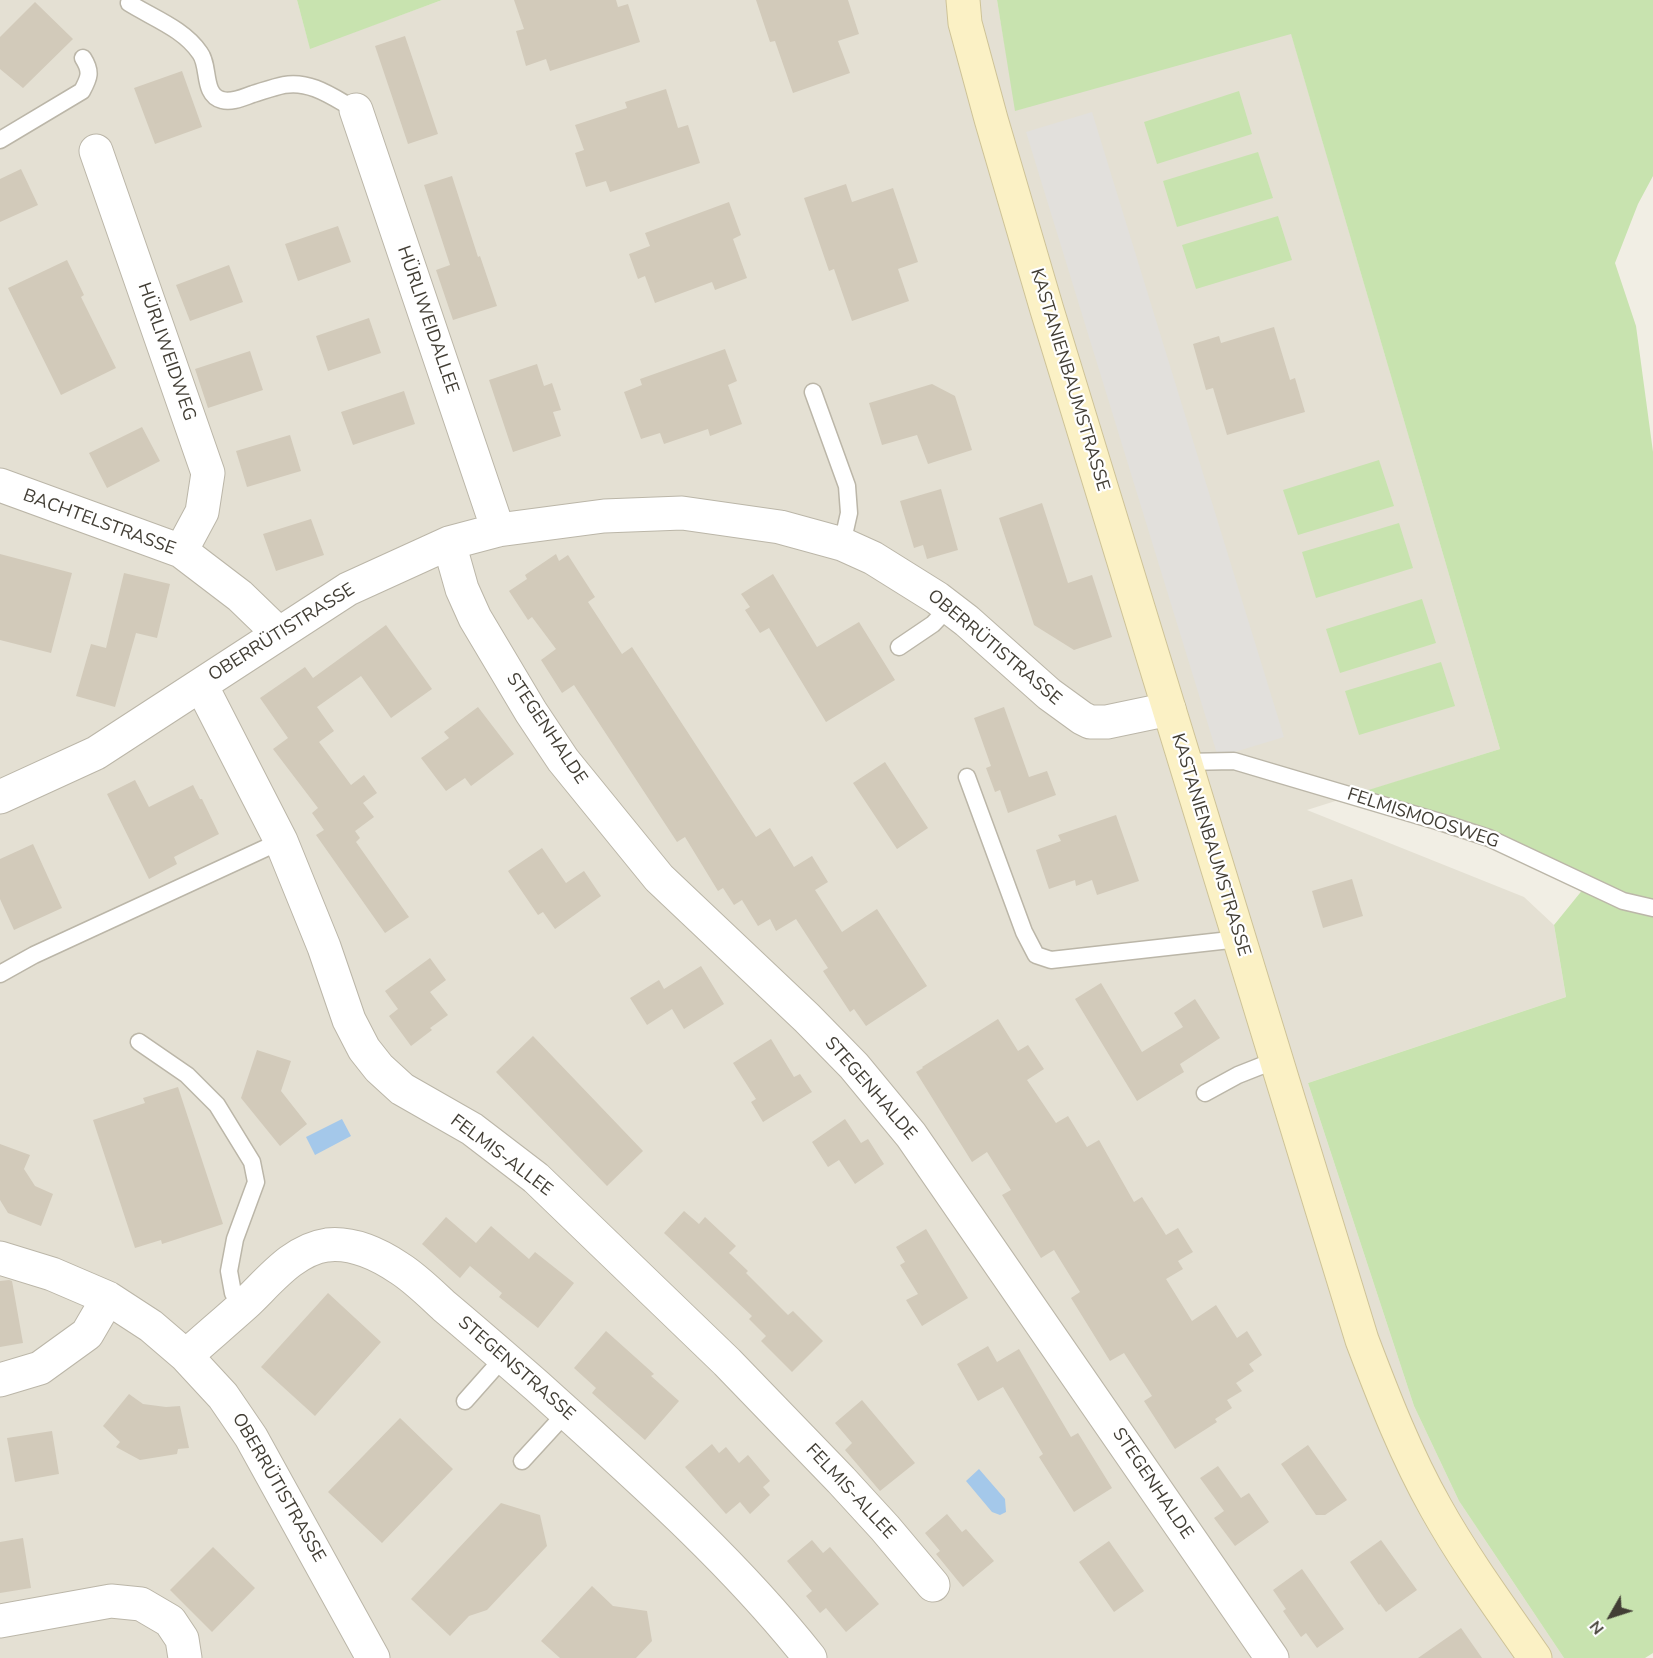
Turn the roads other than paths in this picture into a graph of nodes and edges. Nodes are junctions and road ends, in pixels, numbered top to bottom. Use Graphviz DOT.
graph roads {
  1 [pos="963,0"];
  2 [pos="129,3"];
  3 [pos="83,58"];
  4 [pos="356,110"];
  5 [pos="0,140"];
  6 [pos="96,151"];
  7 [pos="813,392"];
  8 [pos="0,485"];
  9 [pos="498,530"];
  10 [pos="449,543"];
  11 [pos="842,544"];
  12 [pos="181,551"];
  13 [pos="949,607"];
  14 [pos="276,635"];
  15 [pos="899,647"];
  16 [pos="201,685"];
  17 [pos="1168,709"];
  18 [pos="1185,762"];
  19 [pos="967,777"];
  20 [pos="0,797"];
  21 [pos="281,841"];
  22 [pos="1653,908"];
  23 [pos="1239,939"];
  24 [pos="0,974"];
  25 [pos="139,1042"];
  26 [pos="1276,1060"];
  27 [pos="1205,1093"];
  28 [pos="0,1258"];
  29 [pos="108,1298"];
  30 [pos="244,1305"];
  31 [pos="186,1356"];
  32 [pos="504,1357"];
  33 [pos="0,1380"];
  34 [pos="465,1401"];
  35 [pos="566,1413"];
  36 [pos="522,1461"];
  37 [pos="933,1585"];
  38 [pos="0,1621"];
  39 [pos="185,1658"];
  40 [pos="373,1658"];
  41 [pos="810,1658"];
  42 [pos="1272,1658"];
  43 [pos="1534,1658"];
  1 -- 17 [label="street, KASTANIENBAUMSTRASSE"];
  2 -- 4 [label="lane"];
  3 -- 5 [label="lane"];
  4 -- 9 [label="street, HÜRLIWEIDALLEE"];
  6 -- 12 [label="street, HÜRLIWEIDWEG"];
  7 -- 11 [label="lane"];
  8 -- 12 [label="street, BACHTELSTRASSE"];
  9 -- 10 [label="street, OBERRÜTISTRASSE"];
  9 -- 11 [label="street, OBERRÜTISTRASSE"];
  10 -- 14 [label="street, OBERRÜTISTRASSE"];
  10 -- 42 [label="street, STEGENHALDE"];
  11 -- 13 [label="street, OBERRÜTISTRASSE"];
  12 -- 14 [label="street, BACHTELSTRASSE"];
  13 -- 15 [label="lane"];
  13 -- 17 [label="street, OBERRÜTISTRASSE"];
  14 -- 16 [label="street, OBERRÜTISTRASSE"];
  16 -- 20 [label="street, OBERRÜTISTRASSE"];
  16 -- 21 [label="street, FELMIS-ALLEE"];
  17 -- 18 [label="street, KASTANIENBAUMSTRASSE"];
  18 -- 22 [label="lane, FELMISMOOSWEG"];
  18 -- 23 [label="street, KASTANIENBAUMSTRASSE"];
  19 -- 23 [label="lane"];
  21 -- 24 [label="lane"];
  21 -- 37 [label="street, FELMIS-ALLEE"];
  23 -- 26 [label="street, KASTANIENBAUMSTRASSE"];
  25 -- 30 [label="lane"];
  26 -- 27 [label="lane"];
  26 -- 43 [label="street, KASTANIENBAUMSTRASSE"];
  28 -- 29 [label="street, OBERRÜTISTRASSE"];
  29 -- 31 [label="street, OBERRÜTISTRASSE"];
  29 -- 33 [label="street"];
  30 -- 31 [label="street, STEGENSTRASSE"];
  30 -- 32 [label="street, STEGENSTRASSE"];
  31 -- 40 [label="street, OBERRÜTISTRASSE"];
  32 -- 34 [label="lane"];
  32 -- 35 [label="street, STEGENSTRASSE"];
  35 -- 36 [label="lane"];
  35 -- 41 [label="street, STEGENSTRASSE"];
  38 -- 39 [label="street"];
}
